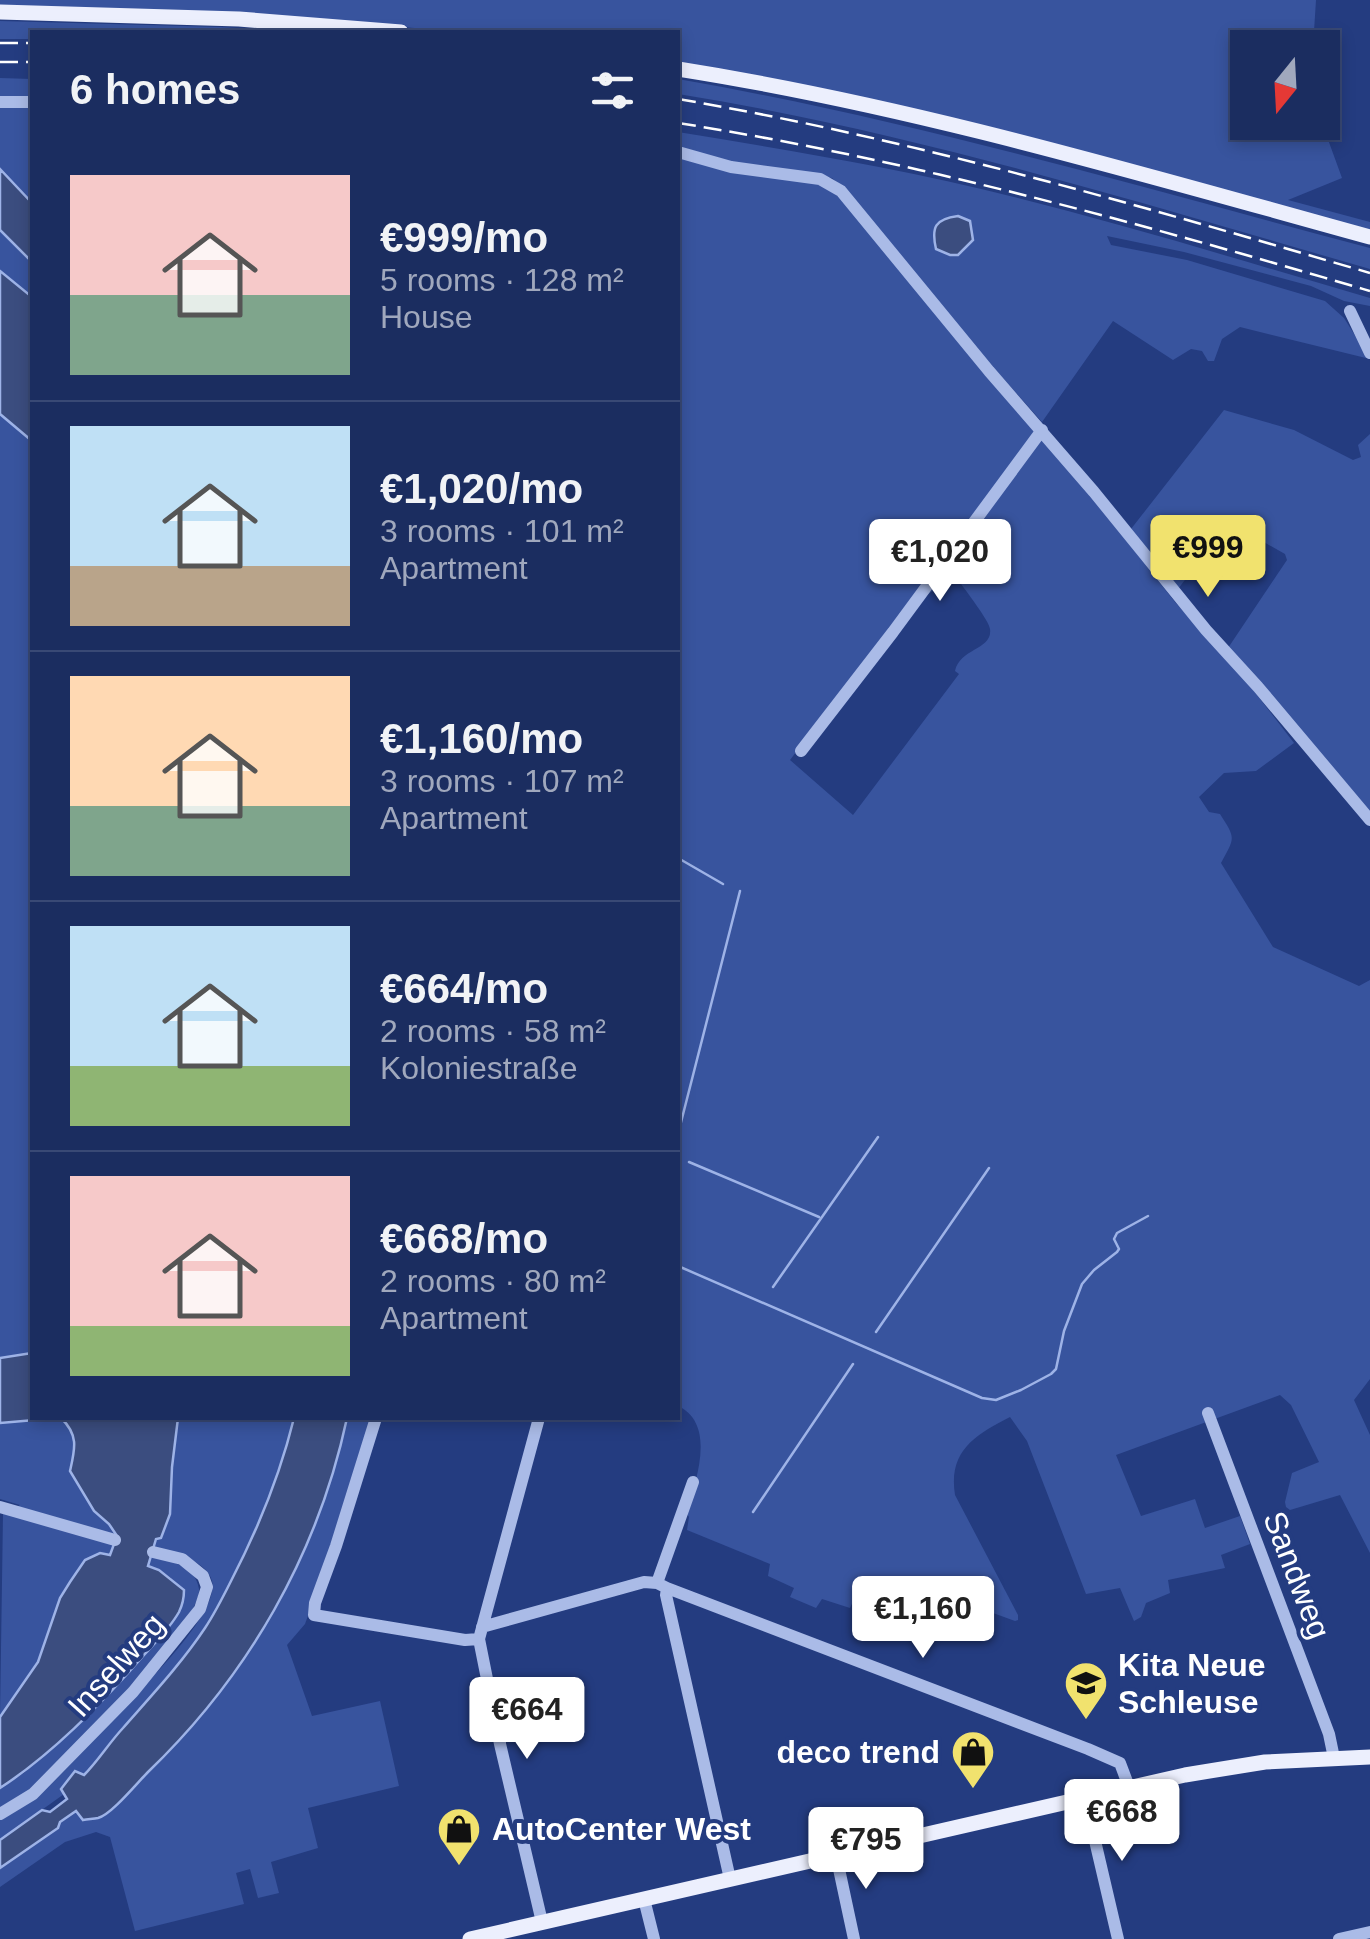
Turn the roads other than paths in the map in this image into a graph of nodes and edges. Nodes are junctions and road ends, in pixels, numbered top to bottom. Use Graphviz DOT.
graph roads {
  1 [pos="0,12"];
  2 [pos="377,30"];
  3 [pos="680,69"];
  4 [pos="0,102"];
  5 [pos="30,102"];
  6 [pos="680,153"];
  7 [pos="1370,237"];
  8 [pos="1350,311"];
  9 [pos="1370,354"];
  10 [pos="1042,430"];
  11 [pos="802,751"];
  12 [pos="1370,820"];
  13 [pos="1208,1413"];
  14 [pos="375,1420"];
  15 [pos="539,1420"];
  16 [pos="693,1482"];
  17 [pos="0,1507"];
  18 [pos="115,1540"];
  19 [pos="154,1552"];
  20 [pos="662,1586"];
  21 [pos="480,1633"];
  22 [pos="1370,1757"];
  23 [pos="1334,1758"];
  24 [pos="1130,1787"];
  25 [pos="1085,1798"];
  26 [pos="0,1814"];
  27 [pos="836,1855"];
  28 [pos="730,1879"];
  29 [pos="644,1898"];
  30 [pos="542,1922"];
  31 [pos="1370,1932"];
  32 [pos="470,1939"];
  33 [pos="654,1939"];
  34 [pos="854,1939"];
  35 [pos="1118,1939"];
  36 [pos="1339,1939"];
  1 -- 2 [label="main road"];
  3 -- 7 [label="main road"];
  4 -- 5 [label="street"];
  6 -- 10 [label="street"];
  8 -- 9 [label="street"];
  10 -- 11 [label="street"];
  10 -- 12 [label="street"];
  13 -- 23 [label="street, Sandweg"];
  14 -- 21 [label="street"];
  15 -- 21 [label="street"];
  16 -- 20 [label="street"];
  17 -- 18 [label="street"];
  19 -- 26 [label="street, Inselweg"];
  20 -- 21 [label="street"];
  20 -- 24 [label="street"];
  20 -- 28 [label="street"];
  21 -- 30 [label="street"];
  22 -- 23 [label="main road"];
  23 -- 24 [label="main road"];
  24 -- 25 [label="main road"];
  25 -- 27 [label="main road"];
  25 -- 35 [label="street"];
  27 -- 28 [label="main road"];
  27 -- 34 [label="street"];
  28 -- 29 [label="main road"];
  29 -- 30 [label="main road"];
  29 -- 33 [label="street"];
  30 -- 32 [label="main road"];
  31 -- 36 [label="street"];
}
